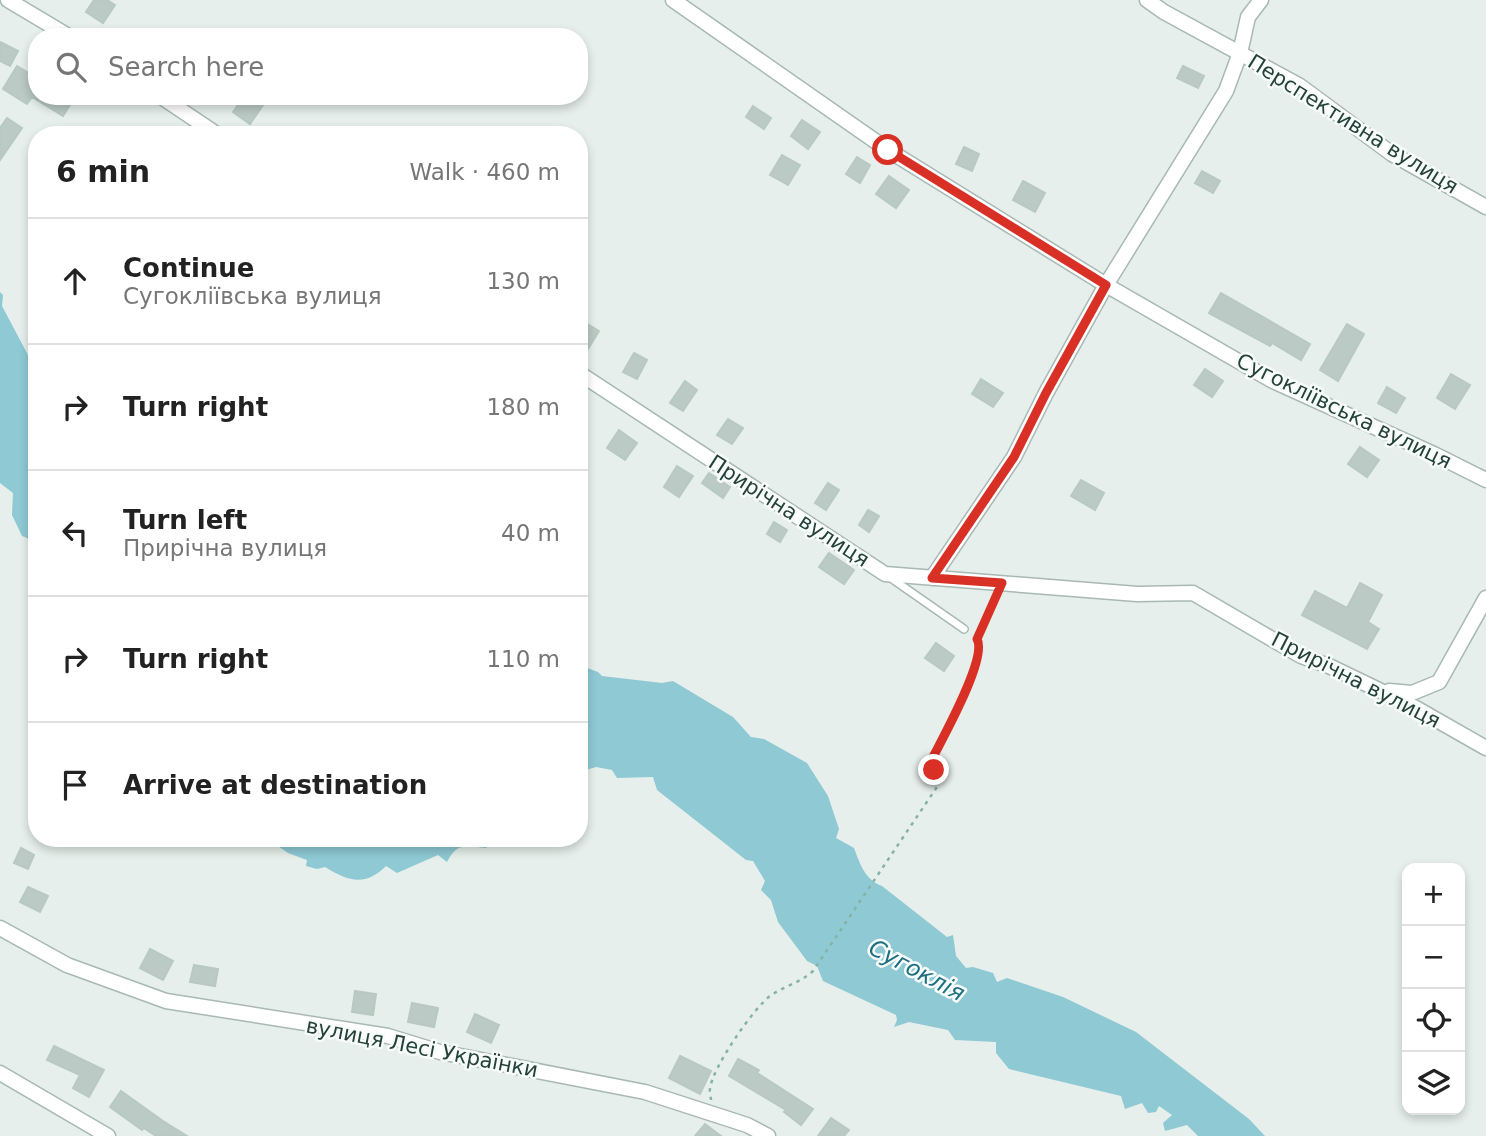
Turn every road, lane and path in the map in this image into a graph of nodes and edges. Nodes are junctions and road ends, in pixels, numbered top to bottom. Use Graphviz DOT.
graph roads {
  1 [pos="8,0"];
  2 [pos="673,0"];
  3 [pos="1147,0"];
  4 [pos="1261,0"];
  5 [pos="55,28"];
  6 [pos="1240,53"];
  7 [pos="173,105"];
  8 [pos="205,126"];
  9 [pos="1486,207"];
  10 [pos="1106,285"];
  11 [pos="588,379"];
  12 [pos="1486,480"];
  13 [pos="884,574"];
  14 [pos="932,578"];
  15 [pos="1002,583"];
  16 [pos="1486,598"];
  17 [pos="964,629"];
  18 [pos="1378,690"];
  19 [pos="1486,748"];
  20 [pos="0,928"];
  21 [pos="0,1073"];
  22 [pos="713,1115"];
  23 [pos="108,1136"];
  24 [pos="768,1136"];
  1 -- 5 [label="street"];
  2 -- 10 [label="street, Сугокліївська вулиця"];
  3 -- 6 [label="street, Перспективна вулиця"];
  4 -- 6 [label="street"];
  6 -- 9 [label="street, Перспективна вулиця"];
  6 -- 10 [label="street"];
  7 -- 8 [label="street"];
  10 -- 12 [label="street, Сугокліївська вулиця"];
  10 -- 14 [label="street"];
  11 -- 13 [label="street, Прирічна вулиця"];
  13 -- 14 [label="street, Прирічна вулиця"];
  13 -- 17 [label="lane"];
  14 -- 15 [label="street, Прирічна вулиця"];
  15 -- 18 [label="street, Прирічна вулиця"];
  15 -- 22 [label="path"];
  16 -- 18 [label="street"];
  18 -- 19 [label="street, Прирічна вулиця"];
  20 -- 22 [label="street, вулиця Лесі Українки"];
  21 -- 23 [label="street"];
  22 -- 24 [label="street, вулиця Лесі Українки"];
}
